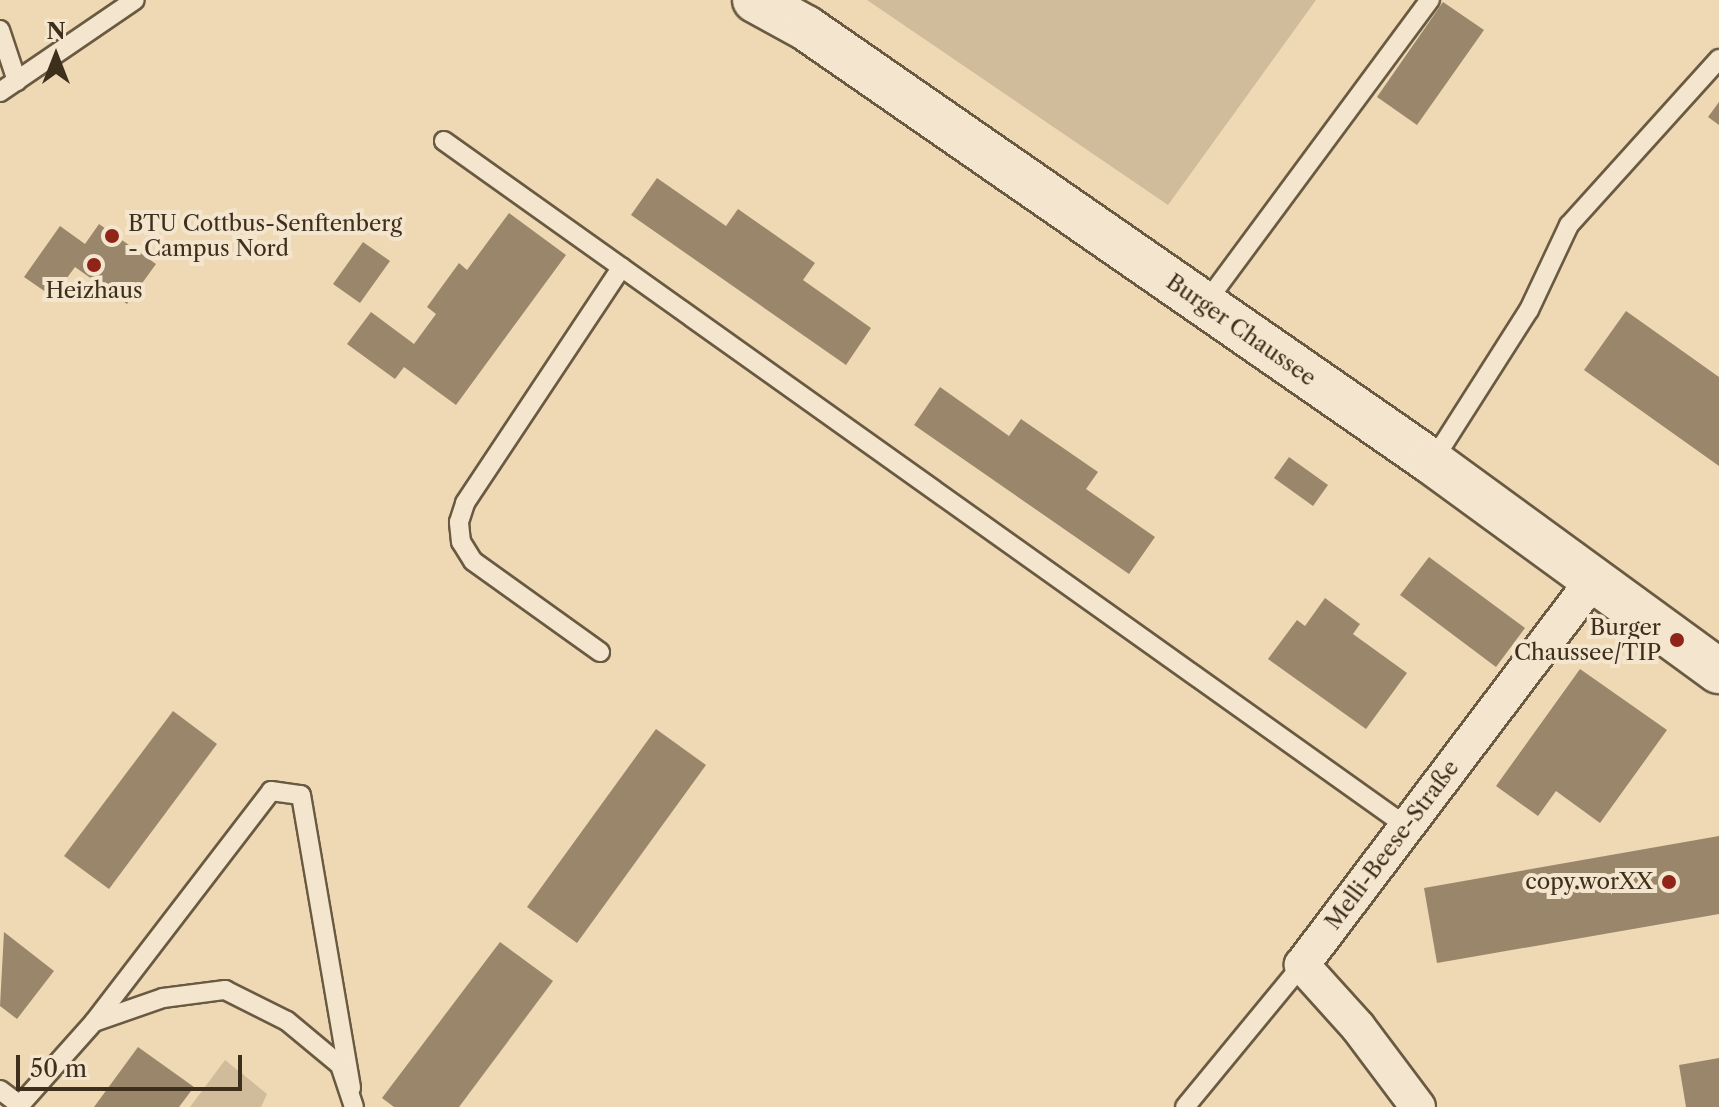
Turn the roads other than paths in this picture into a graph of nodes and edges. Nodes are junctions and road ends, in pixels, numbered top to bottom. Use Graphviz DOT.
graph roads {
  1 [pos="135,0"];
  2 [pos="755,0"];
  3 [pos="1430,0"];
  4 [pos="0,30"];
  5 [pos="1719,59"];
  6 [pos="17,81"];
  7 [pos="0,92"];
  8 [pos="444,141"];
  9 [pos="622,267"];
  10 [pos="1204,305"];
  11 [pos="1432,462"];
  12 [pos="1594,579"];
  13 [pos="600,652"];
  14 [pos="1719,671"];
  15 [pos="1406,826"];
  16 [pos="1302,965"];
  17 [pos="94,1022"];
  18 [pos="0,1090"];
  19 [pos="352,1098"];
  20 [pos="19,1106"];
  21 [pos="1185,1107"];
  22 [pos="1418,1107"];
  1 -- 6 [label="lane"];
  2 -- 10 [label="main road, Burger Chaussee"];
  3 -- 10 [label="lane"];
  4 -- 6 [label="lane"];
  5 -- 11 [label="lane"];
  6 -- 7 [label="lane"];
  8 -- 9 [label="lane"];
  9 -- 13 [label="lane"];
  9 -- 15 [label="lane"];
  10 -- 11 [label="main road, Burger Chaussee"];
  11 -- 12 [label="main road, Burger Chaussee"];
  12 -- 14 [label="main road, Burger Chaussee"];
  12 -- 15 [label="street, Melli-Beese-Straße"];
  15 -- 16 [label="street, Melli-Beese-Straße"];
  16 -- 21 [label="lane, Melli-Beese-Straße"];
  16 -- 22 [label="street"];
  17 -- 19 [label="lane"];
  17 -- 19 [label="lane"];
  17 -- 20 [label="lane"];
  18 -- 20 [label="lane"];
}
